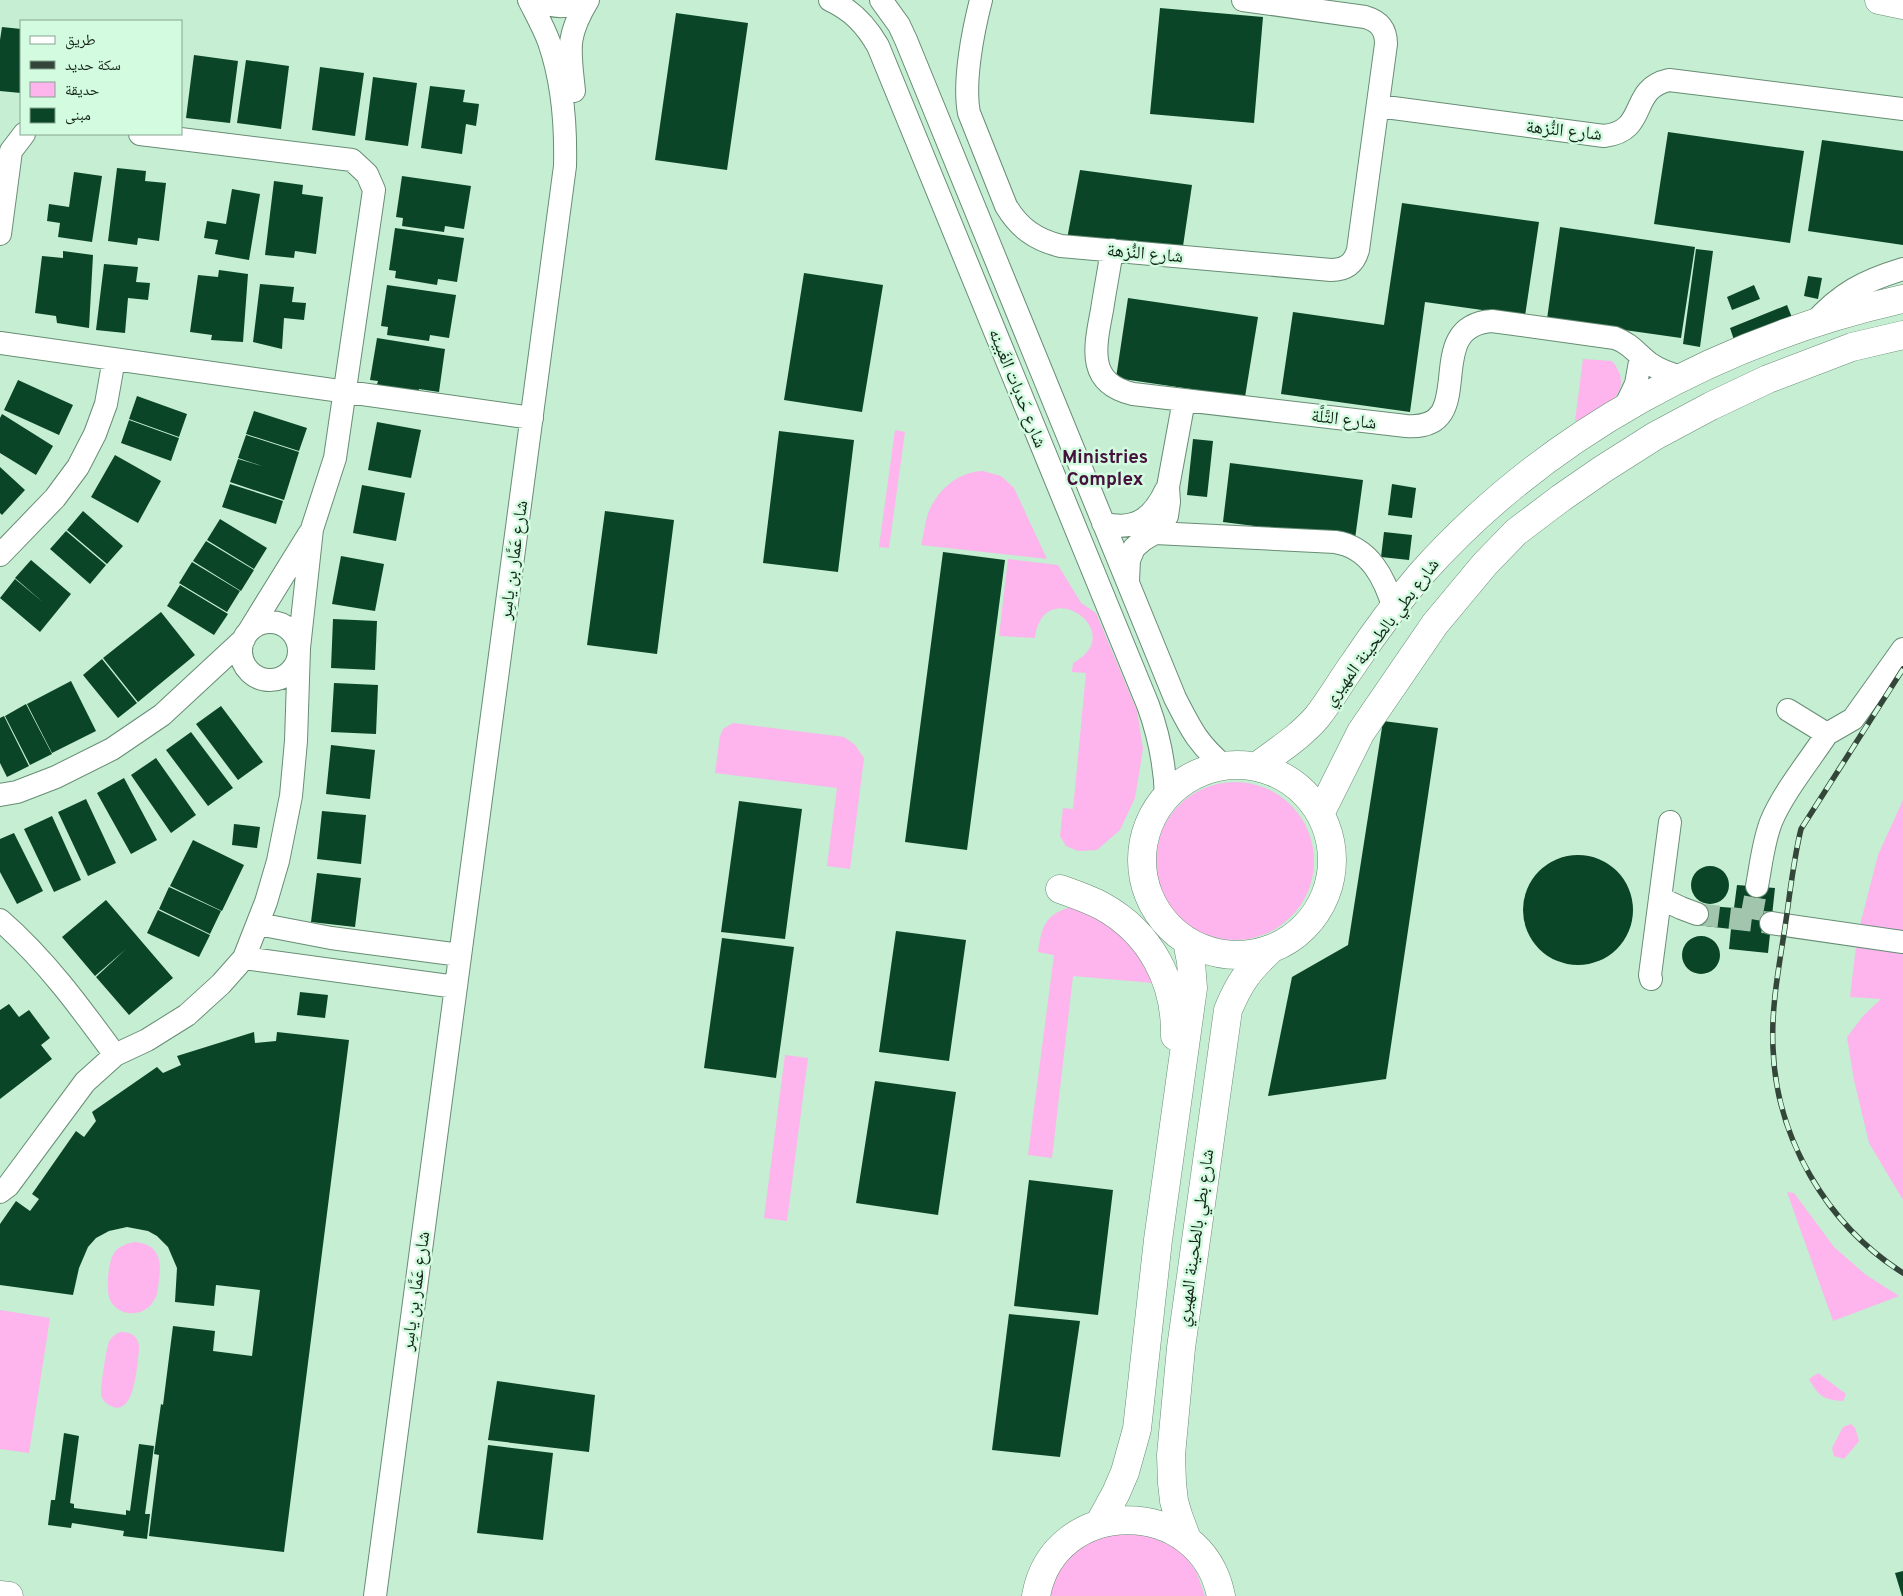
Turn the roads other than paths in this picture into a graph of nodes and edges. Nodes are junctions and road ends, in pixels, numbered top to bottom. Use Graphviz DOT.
graph roads {
  1 [pos="529,0"];
  2 [pos="535,0"];
  3 [pos="583,0"];
  4 [pos="588,0"];
  5 [pos="830,0"];
  6 [pos="881,0"];
  7 [pos="982,0"];
  8 [pos="1243,0"];
  9 [pos="1879,0"];
  10 [pos="1903,5"];
  11 [pos="1378,106"];
  12 [pos="1903,109"];
  13 [pos="23,135"];
  14 [pos="148,135"];
  15 [pos="566,166"];
  16 [pos="0,234"];
  17 [pos="1112,250"];
  18 [pos="1903,269"];
  19 [pos="1903,299"];
  20 [pos="1812,324"];
  21 [pos="1903,335"];
  22 [pos="0,343"];
  23 [pos="1641,356"];
  24 [pos="114,359"];
  25 [pos="1682,377"];
  26 [pos="345,392"];
  27 [pos="1184,400"];
  28 [pos="1624,409"];
  29 [pos="532,418"];
  30 [pos="1168,487"];
  31 [pos="1103,523"];
  32 [pos="312,528"];
  33 [pos="1155,533"];
  34 [pos="0,556"];
  35 [pos="1128,584"];
  36 [pos="1394,609"];
  37 [pos="246,635"];
  38 [pos="299,649"];
  39 [pos="1903,649"];
  40 [pos="258,678"];
  41 [pos="187,691"];
  42 [pos="1788,710"];
  43 [pos="1827,734"];
  44 [pos="296,738"];
  45 [pos="1224,766"];
  46 [pos="1256,767"];
  47 [pos="0,795"];
  48 [pos="1166,797"];
  49 [pos="1320,814"];
  50 [pos="1670,822"];
  51 [pos="1757,886"];
  52 [pos="1060,890"];
  53 [pos="1660,898"];
  54 [pos="1698,914"];
  55 [pos="0,920"];
  56 [pos="1771,922"];
  57 [pos="258,924"];
  58 [pos="330,938"];
  59 [pos="1186,941"];
  60 [pos="1903,942"];
  61 [pos="1271,949"];
  62 [pos="460,955"];
  63 [pos="244,958"];
  64 [pos="325,968"];
  65 [pos="1651,979"];
  66 [pos="456,986"];
  67 [pos="115,1054"];
  68 [pos="1177,1107"];
  69 [pos="0,1192"];
  70 [pos="1099,1524"];
  71 [pos="1187,1539"];
  72 [pos="1039,1585"];
  73 [pos="0,1595"];
  74 [pos="9,1596"];
  75 [pos="374,1596"];
  76 [pos="1017,1596"];
  77 [pos="1221,1596"];
  1 -- 15 [label="street, شارع عَمَّار بن ياسِر"];
  2 -- 3 [label="street"];
  4 -- 15 [label="street, شارع عَمَّار بن ياسِر"];
  5 -- 48 [label="street, شارع حَدبات الغَبينه"];
  6 -- 31 [label="street, شارع حَدبات الغَبينه"];
  7 -- 17 [label="street, شارع النُّزهة"];
  8 -- 11 [label="street, شارع النُّزهة"];
  9 -- 10 [label="main road"];
  11 -- 12 [label="street, شارع النُّزهة"];
  11 -- 17 [label="street, شارع النُّزهة"];
  13 -- 16 [label="street"];
  14 -- 26 [label="street"];
  15 -- 29 [label="street, شارع عَمَّار بن ياسِر"];
  17 -- 27 [label="street, شارع التَّلَّة"];
  18 -- 20 [label="street"];
  19 -- 20 [label="main road, شارع بطي بالطحينة المهيري"];
  20 -- 25 [label="main road, شارع بطي بالطحينة المهيري"];
  21 -- 49 [label="main road"];
  22 -- 24 [label="street"];
  23 -- 25 [label="street, شارع التَّلَّة"];
  23 -- 27 [label="street, شارع التَّلَّة"];
  23 -- 28 [label="street"];
  24 -- 26 [label="street"];
  24 -- 34 [label="street"];
  25 -- 28 [label="main road, شارع بطي بالطحينة المهيري"];
  26 -- 29 [label="street"];
  26 -- 32 [label="street"];
  27 -- 30 [label="street"];
  28 -- 36 [label="main road, شارع بطي بالطحينة المهيري"];
  29 -- 62 [label="street, شارع عَمَّار بن ياسِر"];
  30 -- 31 [label="street"];
  30 -- 33 [label="street"];
  31 -- 35 [label="street, شارع حَدبات الغَبينه"];
  32 -- 37 [label="street"];
  32 -- 38 [label="street"];
  33 -- 35 [label="street"];
  33 -- 36 [label="street"];
  35 -- 45 [label="street, شارع حَدبات الغَبينه"];
  36 -- 46 [label="main road, شارع بطي بالطحينة المهيري"];
  37 -- 38 [label="street"];
  37 -- 40 [label="street"];
  37 -- 41 [label="street"];
  38 -- 40 [label="street"];
  38 -- 44 [label="street"];
  39 -- 43 [label="street"];
  40 -- 41 [label="street"];
  40 -- 44 [label="street"];
  41 -- 47 [label="street"];
  42 -- 43 [label="street"];
  43 -- 51 [label="street"];
  44 -- 57 [label="street"];
  45 -- 46 [label="main road"];
  45 -- 48 [label="main road"];
  46 -- 49 [label="main road"];
  48 -- 59 [label="main road"];
  49 -- 61 [label="main road"];
  50 -- 53 [label="street"];
  52 -- 68 [label="main road"];
  53 -- 54 [label="street"];
  53 -- 65 [label="street"];
  55 -- 67 [label="street"];
  56 -- 60 [label="street"];
  57 -- 58 [label="street"];
  57 -- 63 [label="street"];
  58 -- 62 [label="street"];
  58 -- 64 [label="street"];
  59 -- 61 [label="main road"];
  59 -- 68 [label="main road, شارع بطي بالطحينة المهيري"];
  61 -- 71 [label="main road, شارع بطي بالطحينة المهيري"];
  62 -- 66 [label="street, شارع عَمَّار بن ياسِر"];
  63 -- 64 [label="street"];
  63 -- 67 [label="street"];
  64 -- 66 [label="street"];
  66 -- 75 [label="street, شارع عَمَّار بن ياسِر"];
  67 -- 69 [label="street"];
  68 -- 70 [label="main road, شارع بطي بالطحينة المهيري"];
  70 -- 71 [label="main road"];
  70 -- 72 [label="main road"];
  71 -- 77 [label="main road"];
  72 -- 76 [label="main road"];
  73 -- 74 [label="main road"];
}
